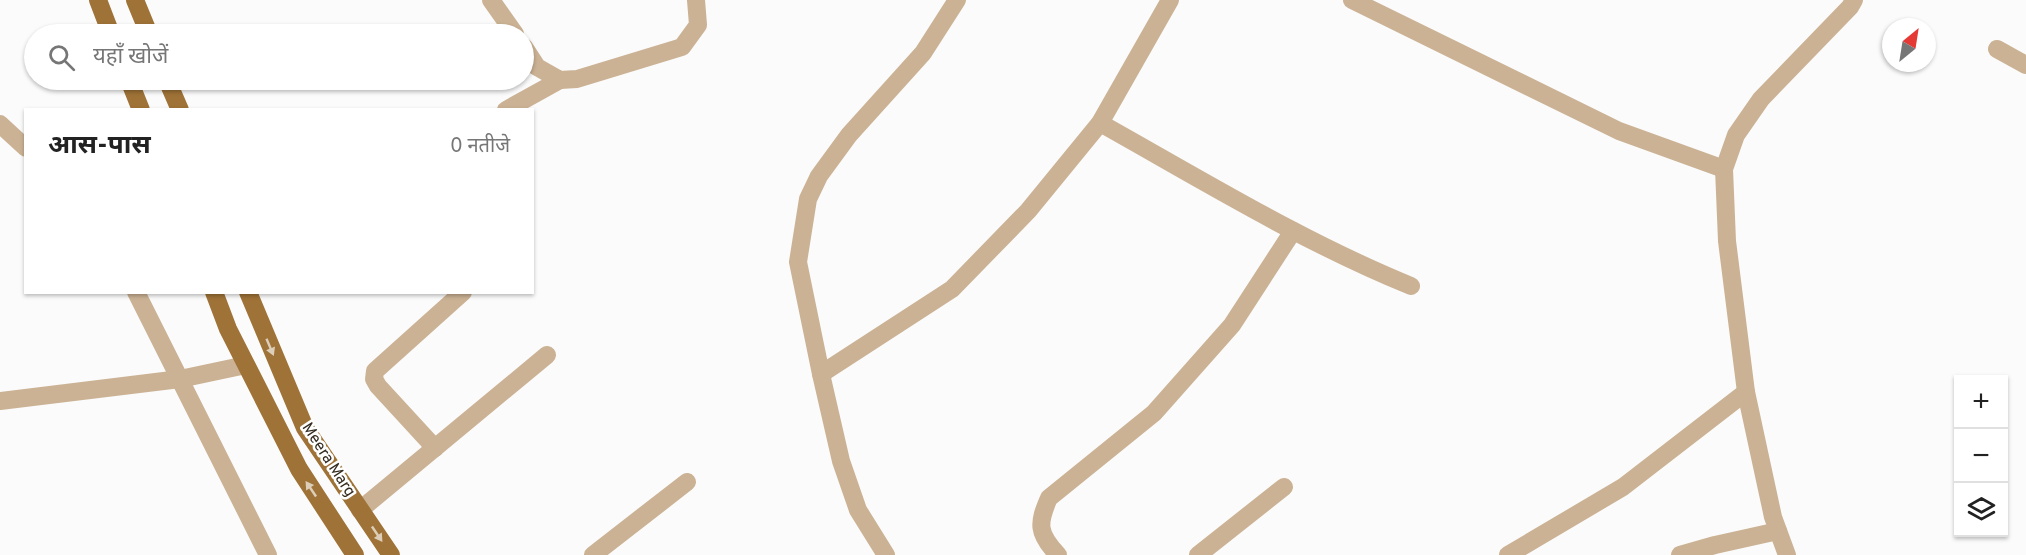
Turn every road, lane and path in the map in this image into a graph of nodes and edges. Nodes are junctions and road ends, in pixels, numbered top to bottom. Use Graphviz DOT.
graph roads {
  1 [pos="98,0"];
  2 [pos="135,0"];
  3 [pos="491,0"];
  4 [pos="696,0"];
  5 [pos="957,0"];
  6 [pos="1170,0"];
  7 [pos="1352,0"];
  8 [pos="1847,2"];
  9 [pos="1383,7"];
  10 [pos="107,24"];
  11 [pos="145,24"];
  12 [pos="508,24"];
  13 [pos="1997,49"];
  14 [pos="534,62"];
  15 [pos="2026,65"];
  16 [pos="560,80"];
  17 [pos="133,90"];
  18 [pos="171,90"];
  19 [pos="140,108"];
  20 [pos="179,108"];
  21 [pos="510,108"];
  22 [pos="1100,123"];
  23 [pos="0,124"];
  24 [pos="24,146"];
  25 [pos="1724,169"];
  26 [pos="1293,231"];
  27 [pos="1412,286"];
  28 [pos="137,294"];
  29 [pos="215,294"];
  30 [pos="250,294"];
  31 [pos="461,294"];
  32 [pos="547,355"];
  33 [pos="246,365"];
  34 [pos="821,375"];
  35 [pos="180,379"];
  36 [pos="1746,392"];
  37 [pos="0,401"];
  38 [pos="435,448"];
  39 [pos="687,482"];
  40 [pos="1284,487"];
  41 [pos="360,510"];
  42 [pos="1778,531"];
  43 [pos="1206,553"];
  44 [pos="1054,554"];
  45 [pos="268,555"];
  46 [pos="355,555"];
  47 [pos="391,555"];
  48 [pos="593,555"];
  49 [pos="886,555"];
  50 [pos="1508,555"];
  51 [pos="1680,555"];
  52 [pos="1787,555"];
  1 -- 10 [label="main road"];
  2 -- 11 [label="main road"];
  3 -- 12 [label="street"];
  4 -- 16 [label="street"];
  5 -- 34 [label="street"];
  6 -- 22 [label="street"];
  7 -- 9 [label="street"];
  8 -- 25 [label="street"];
  9 -- 25 [label="street"];
  13 -- 15 [label="street"];
  14 -- 16 [label="street"];
  16 -- 21 [label="street"];
  17 -- 19 [label="main road"];
  18 -- 20 [label="main road"];
  22 -- 26 [label="street"];
  22 -- 34 [label="street"];
  23 -- 24 [label="street"];
  25 -- 36 [label="street"];
  26 -- 27 [label="street"];
  26 -- 44 [label="street"];
  28 -- 35 [label="street"];
  29 -- 33 [label="main road, Meera Marg"];
  30 -- 41 [label="main road, Meera Marg, one-way"];
  31 -- 38 [label="street"];
  32 -- 38 [label="street"];
  33 -- 35 [label="street"];
  46 -- 33 [label="main road, Meera Marg, one-way"];
  34 -- 49 [label="street"];
  35 -- 37 [label="street"];
  35 -- 45 [label="street"];
  36 -- 42 [label="street"];
  36 -- 50 [label="street"];
  38 -- 41 [label="street"];
  39 -- 48 [label="street"];
  40 -- 43 [label="street"];
  41 -- 47 [label="main road, Meera Marg, one-way"];
  42 -- 51 [label="street"];
  42 -- 52 [label="street"];
}
